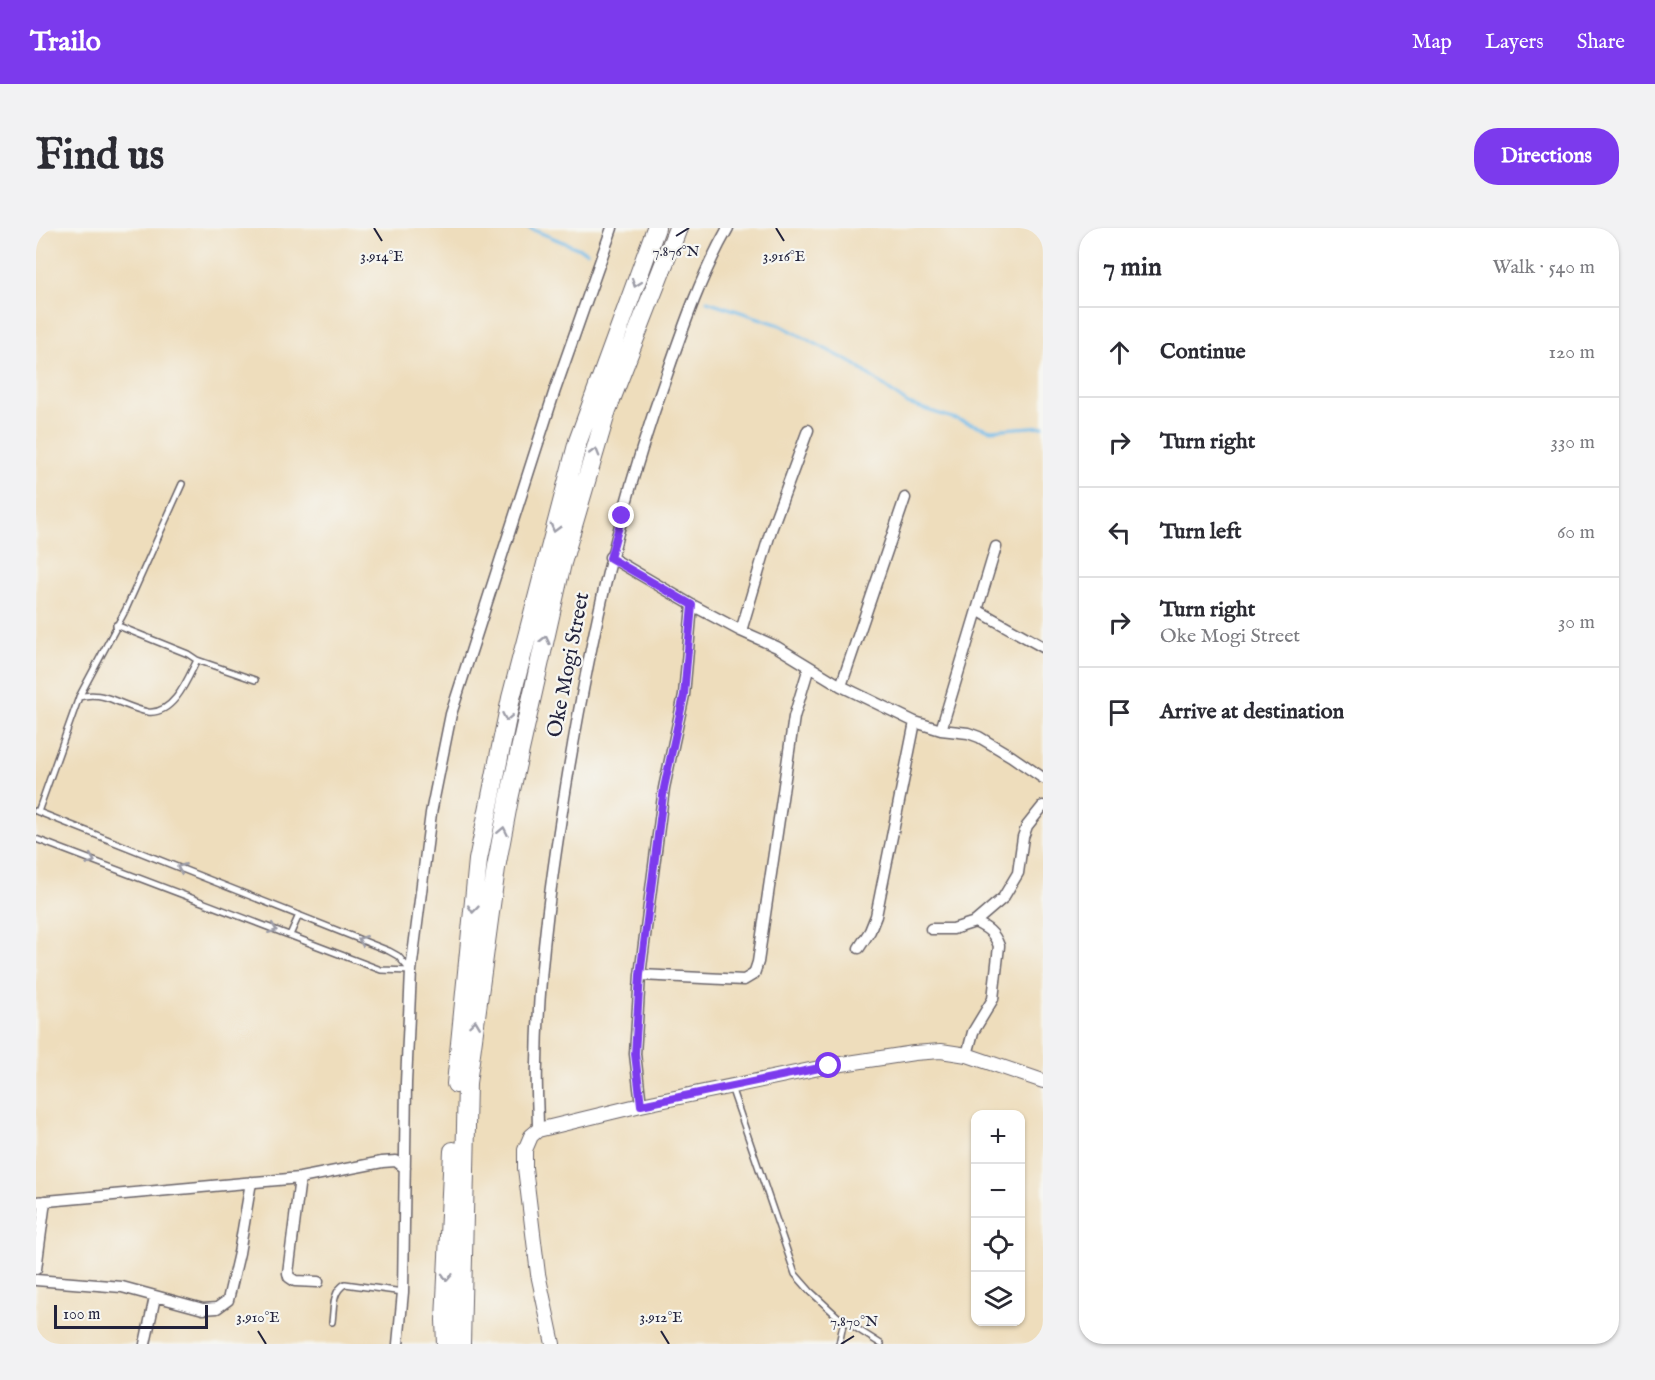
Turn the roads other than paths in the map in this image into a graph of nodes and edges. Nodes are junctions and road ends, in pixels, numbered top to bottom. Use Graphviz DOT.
graph roads {
  1 [pos="612,228"];
  2 [pos="656,228"];
  3 [pos="678,228"];
  4 [pos="728,228"];
  5 [pos="808,430"];
  6 [pos="182,484"];
  7 [pos="905,498"];
  8 [pos="996,547"];
  9 [pos="610,558"];
  10 [pos="692,605"];
  11 [pos="977,610"];
  12 [pos="116,625"];
  13 [pos="741,631"];
  14 [pos="1043,647"];
  15 [pos="197,660"];
  16 [pos="809,667"];
  17 [pos="255,680"];
  18 [pos="841,687"];
  19 [pos="80,697"];
  20 [pos="915,722"];
  21 [pos="941,730"];
  22 [pos="1043,778"];
  23 [pos="1043,806"];
  24 [pos="37,812"];
  25 [pos="36,839"];
  26 [pos="299,915"];
  27 [pos="975,922"];
  28 [pos="931,929"];
  29 [pos="290,935"];
  30 [pos="859,948"];
  31 [pos="411,971"];
  32 [pos="640,975"];
  33 [pos="967,1055"];
  34 [pos="1043,1081"];
  35 [pos="731,1087"];
  36 [pos="641,1105"];
  37 [pos="538,1130"];
  38 [pos="405,1168"];
  39 [pos="300,1178"];
  40 [pos="250,1182"];
  41 [pos="40,1202"];
  42 [pos="456,1224"];
  43 [pos="36,1269"];
  44 [pos="36,1280"];
  45 [pos="318,1282"];
  46 [pos="403,1292"];
  47 [pos="155,1297"];
  48 [pos="844,1320"];
  49 [pos="332,1322"];
  50 [pos="145,1344"];
  51 [pos="398,1344"];
  52 [pos="446,1344"];
  53 [pos="461,1344"];
  54 [pos="553,1344"];
  55 [pos="839,1344"];
  56 [pos="881,1344"];
  1 -- 31 [label="street"];
  2 -- 42 [label="highway, one-way"];
  42 -- 3 [label="highway, one-way"];
  4 -- 9 [label="street, Oke Mogi Street"];
  5 -- 13 [label="street"];
  6 -- 12 [label="lane"];
  7 -- 18 [label="street"];
  8 -- 11 [label="street"];
  9 -- 10 [label="street"];
  9 -- 37 [label="street, Oke Mogi Street"];
  10 -- 13 [label="street"];
  10 -- 32 [label="street"];
  11 -- 14 [label="street"];
  11 -- 21 [label="street"];
  12 -- 15 [label="lane"];
  12 -- 19 [label="lane"];
  13 -- 16 [label="street"];
  15 -- 17 [label="lane"];
  15 -- 19 [label="lane"];
  16 -- 18 [label="street"];
  16 -- 32 [label="street"];
  18 -- 20 [label="street"];
  19 -- 24 [label="lane"];
  20 -- 21 [label="street"];
  20 -- 30 [label="street"];
  21 -- 22 [label="street"];
  23 -- 27 [label="street"];
  26 -- 24 [label="lane, one-way"];
  25 -- 29 [label="lane, one-way"];
  26 -- 29 [label="lane"];
  31 -- 26 [label="lane, one-way"];
  27 -- 28 [label="street"];
  27 -- 33 [label="street"];
  29 -- 31 [label="lane"];
  31 -- 38 [label="street"];
  32 -- 36 [label="street"];
  33 -- 34 [label="street"];
  33 -- 35 [label="street"];
  35 -- 36 [label="street"];
  35 -- 48 [label="lane"];
  36 -- 37 [label="street"];
  37 -- 54 [label="street"];
  38 -- 39 [label="street"];
  38 -- 46 [label="street"];
  39 -- 40 [label="street"];
  39 -- 45 [label="street"];
  40 -- 41 [label="street"];
  40 -- 47 [label="street"];
  41 -- 43 [label="street"];
  42 -- 52 [label="highway, one-way"];
  42 -- 53 [label="highway"];
  44 -- 47 [label="street"];
  46 -- 49 [label="lane"];
  46 -- 51 [label="street"];
  47 -- 50 [label="street"];
  48 -- 55 [label="lane"];
  48 -- 56 [label="lane"];
}
